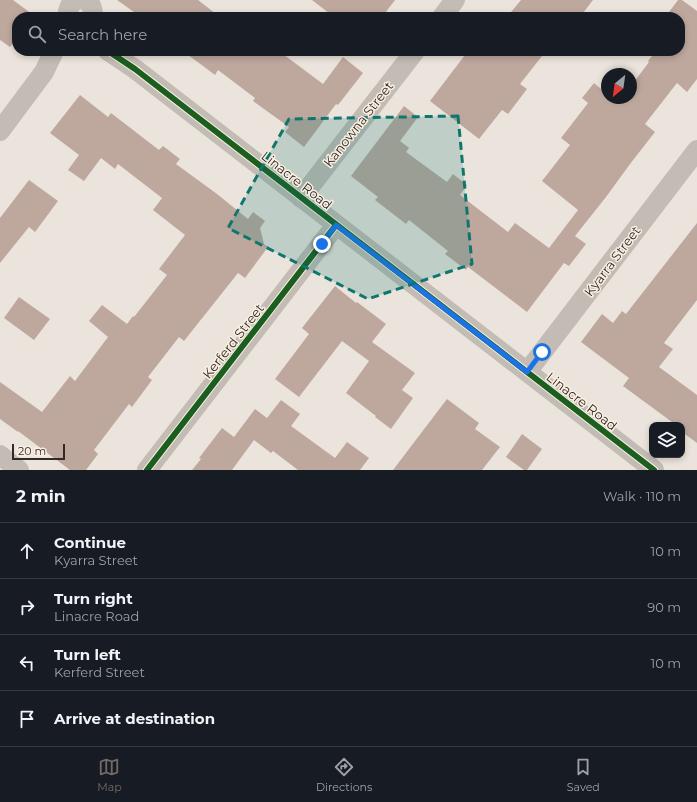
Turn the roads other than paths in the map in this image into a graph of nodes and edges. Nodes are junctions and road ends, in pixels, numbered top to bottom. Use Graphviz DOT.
graph roads {
  1 [pos="455,0"];
  2 [pos="446,12"];
  3 [pos="52,56"];
  4 [pos="63,56"];
  5 [pos="115,56"];
  6 [pos="123,56"];
  7 [pos="411,56"];
  8 [pos="135,70"];
  9 [pos="44,72"];
  10 [pos="0,130"];
  11 [pos="697,150"];
  12 [pos="301,198"];
  13 [pos="336,225"];
  14 [pos="527,372"];
  15 [pos="0,455"];
  16 [pos="19,470"];
  17 [pos="147,470"];
  18 [pos="654,470"];
  1 -- 2 [label="street"];
  3 -- 9 [label="street"];
  4 -- 9 [label="street"];
  5 -- 8 [label="street, Linacre Road"];
  6 -- 8 [label="street, Linacre Road"];
  7 -- 12 [label="street, Kanowna Street"];
  8 -- 12 [label="street, Linacre Road"];
  9 -- 10 [label="street"];
  11 -- 14 [label="street, Kyarra Street"];
  12 -- 13 [label="street, Linacre Road"];
  13 -- 14 [label="street, Linacre Road"];
  13 -- 17 [label="street, Kerferd Street"];
  14 -- 18 [label="street, Linacre Road"];
  15 -- 16 [label="street"];
}
